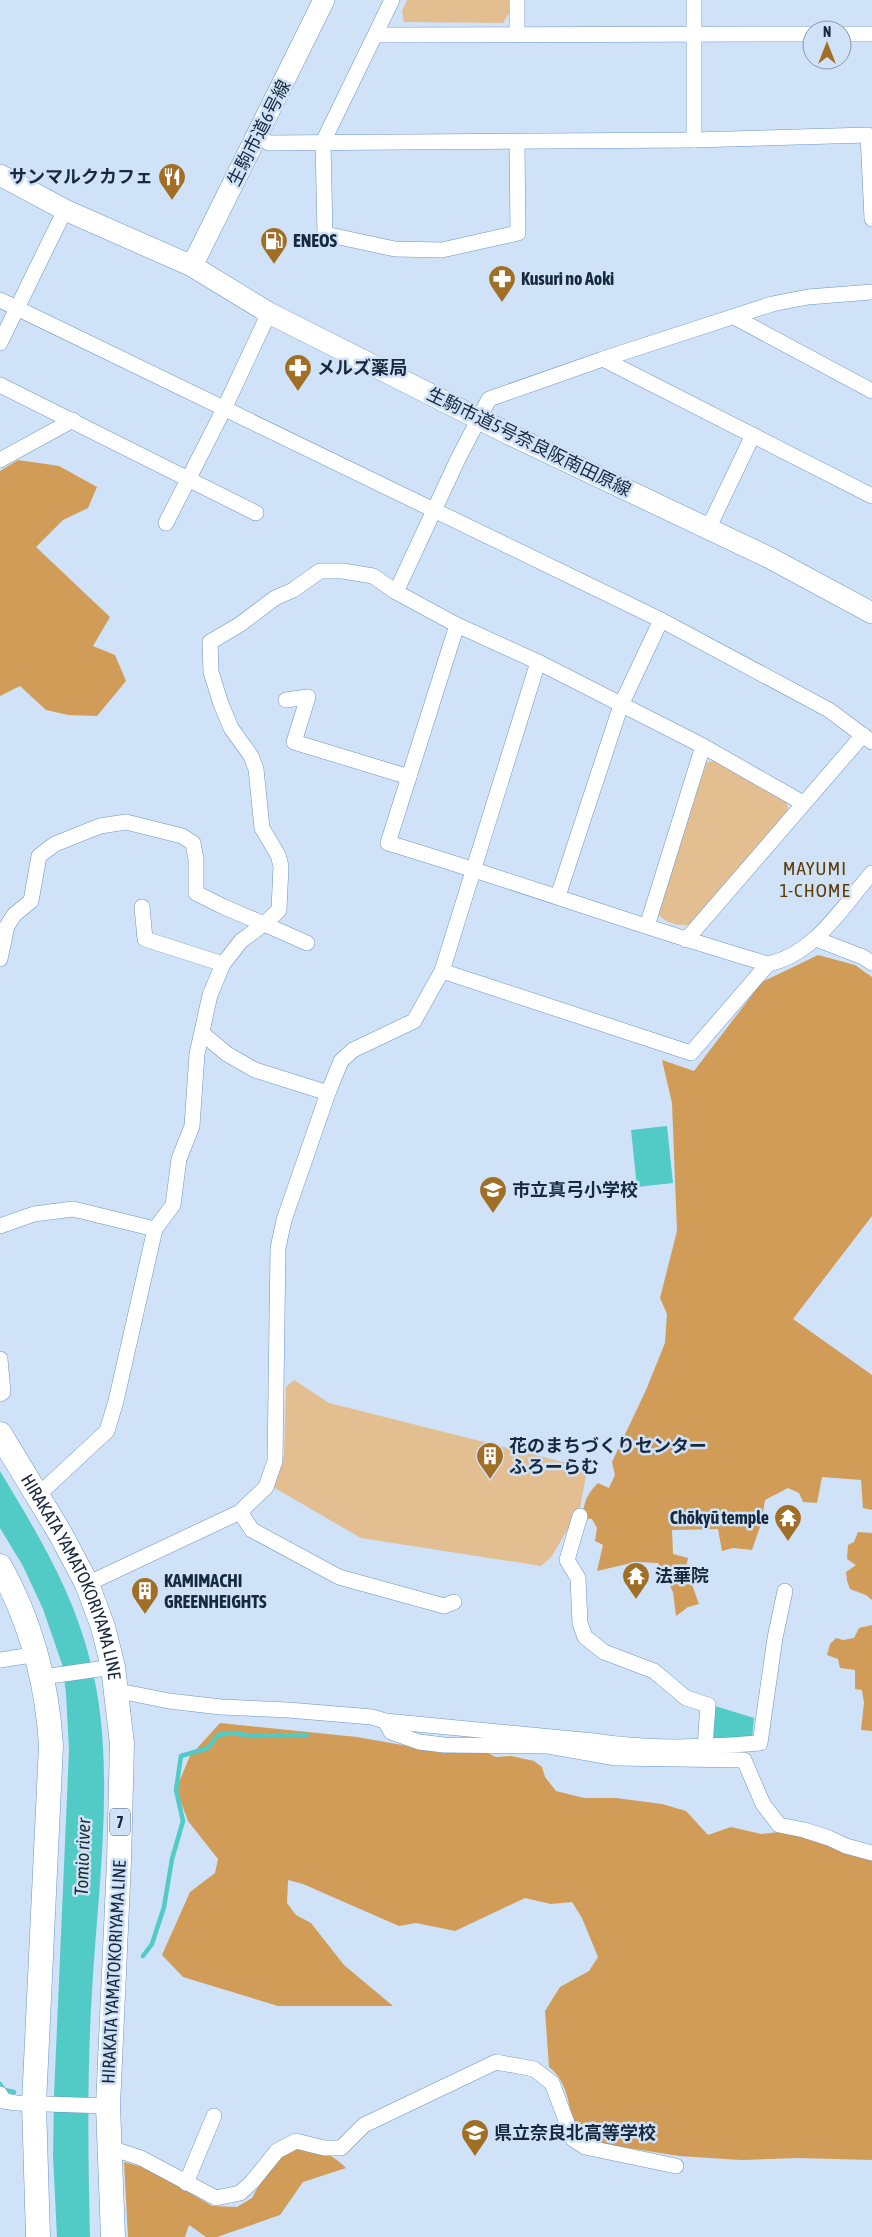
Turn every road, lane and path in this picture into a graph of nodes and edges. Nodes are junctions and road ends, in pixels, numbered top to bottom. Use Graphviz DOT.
graph roads {
  1 [pos="324,0"];
  2 [pos="392,0"];
  3 [pos="517,0"];
  4 [pos="694,0"];
  5 [pos="517,34"];
  6 [pos="694,34"];
  7 [pos="802,34"];
  8 [pos="852,34"];
  9 [pos="872,34"];
  10 [pos="376,35"];
  11 [pos="870,135"];
  12 [pos="257,136"];
  13 [pos="694,140"];
  14 [pos="322,142"];
  15 [pos="517,142"];
  16 [pos="0,175"];
  17 [pos="66,210"];
  18 [pos="872,214"];
  19 [pos="872,219"];
  20 [pos="192,266"];
  21 [pos="872,292"];
  22 [pos="0,300"];
  23 [pos="17,309"];
  24 [pos="269,312"];
  25 [pos="734,317"];
  26 [pos="0,343"];
  27 [pos="603,359"];
  28 [pos="0,384"];
  29 [pos="872,391"];
  30 [pos="224,409"];
  31 [pos="479,419"];
  32 [pos="73,420"];
  33 [pos="753,435"];
  34 [pos="0,460"];
  35 [pos="189,478"];
  36 [pos="872,496"];
  37 [pos="434,511"];
  38 [pos="256,513"];
  39 [pos="166,523"];
  40 [pos="708,529"];
  41 [pos="396,592"];
  42 [pos="872,613"];
  43 [pos="660,620"];
  44 [pos="457,625"];
  45 [pos="538,662"];
  46 [pos="286,700"];
  47 [pos="621,705"];
  48 [pos="867,738"];
  49 [pos="703,746"];
  50 [pos="409,777"];
  51 [pos="803,803"];
  52 [pos="475,869"];
  53 [pos="872,873"];
  54 [pos="558,896"];
  55 [pos="142,907"];
  56 [pos="264,924"];
  57 [pos="646,926"];
  58 [pos="816,939"];
  59 [pos="686,940"];
  60 [pos="307,943"];
  61 [pos="0,959"];
  62 [pos="872,963"];
  63 [pos="223,964"];
  64 [pos="768,964"];
  65 [pos="442,971"];
  66 [pos="203,1034"];
  67 [pos="328,1093"];
  68 [pos="0,1226"];
  69 [pos="155,1229"];
  70 [pos="0,1360"];
  71 [pos="0,1394"];
  72 [pos="0,1434"];
  73 [pos="37,1496"];
  74 [pos="240,1512"];
  75 [pos="580,1516"];
  76 [pos="0,1566"];
  77 [pos="87,1584"];
  78 [pos="785,1591"];
  79 [pos="454,1602"];
  80 [pos="38,1654"];
  81 [pos="0,1660"];
  82 [pos="112,1667"];
  83 [pos="43,1677"];
  84 [pos="116,1693"];
  85 [pos="385,1721"];
  86 [pos="705,1747"];
  87 [pos="872,1852"];
  88 [pos="0,2094"];
  89 [pos="34,2104"];
  90 [pos="108,2106"];
  91 [pos="214,2116"];
  92 [pos="108,2147"];
  93 [pos="676,2166"];
  94 [pos="186,2183"];
  95 [pos="38,2237"];
  96 [pos="113,2237"];
  1 -- 12 [label="street, 生駒市道6号線"];
  2 -- 10 [label="street"];
  3 -- 5 [label="street"];
  4 -- 6 [label="street"];
  5 -- 6 [label="street"];
  5 -- 10 [label="street"];
  6 -- 7 [label="street"];
  6 -- 13 [label="street"];
  8 -- 9 [label="street"];
  10 -- 14 [label="street"];
  11 -- 13 [label="street"];
  11 -- 18 [label="street"];
  12 -- 14 [label="street"];
  12 -- 20 [label="street, 生駒市道6号線"];
  13 -- 15 [label="street"];
  14 -- 15 [label="street"];
  14 -- 15 [label="street"];
  16 -- 17 [label="street, 生駒市道5号奈良阪南田原線"];
  17 -- 20 [label="street, 生駒市道5号奈良阪南田原線"];
  17 -- 23 [label="street"];
  18 -- 19 [label="street"];
  20 -- 24 [label="street, 生駒市道5号奈良阪南田原線"];
  21 -- 25 [label="street"];
  22 -- 23 [label="street"];
  23 -- 26 [label="street"];
  23 -- 30 [label="street"];
  24 -- 30 [label="street"];
  24 -- 31 [label="street, 生駒市道5号奈良阪南田原線"];
  25 -- 27 [label="street"];
  25 -- 29 [label="street"];
  27 -- 31 [label="street"];
  27 -- 33 [label="street"];
  28 -- 32 [label="street"];
  30 -- 35 [label="street"];
  30 -- 37 [label="street"];
  31 -- 37 [label="street"];
  31 -- 40 [label="street, 生駒市道5号奈良阪南田原線"];
  32 -- 34 [label="street"];
  32 -- 35 [label="street"];
  33 -- 36 [label="street"];
  33 -- 40 [label="street"];
  35 -- 38 [label="street"];
  35 -- 39 [label="street"];
  37 -- 41 [label="street"];
  37 -- 43 [label="street"];
  40 -- 42 [label="street, 生駒市道5号奈良阪南田原線"];
  41 -- 44 [label="street"];
  41 -- 56 [label="street"];
  43 -- 47 [label="street"];
  43 -- 48 [label="street"];
  44 -- 45 [label="street"];
  44 -- 50 [label="street"];
  45 -- 47 [label="street"];
  45 -- 52 [label="street"];
  46 -- 50 [label="street"];
  47 -- 49 [label="street"];
  47 -- 54 [label="street"];
  48 -- 51 [label="street"];
  49 -- 51 [label="street"];
  49 -- 57 [label="street"];
  50 -- 52 [label="street"];
  51 -- 59 [label="street"];
  52 -- 54 [label="street"];
  52 -- 65 [label="street"];
  53 -- 58 [label="street"];
  54 -- 57 [label="street"];
  55 -- 63 [label="street"];
  56 -- 60 [label="street"];
  56 -- 61 [label="street"];
  56 -- 63 [label="street"];
  57 -- 59 [label="street"];
  58 -- 62 [label="street"];
  58 -- 64 [label="street"];
  59 -- 64 [label="street"];
  63 -- 66 [label="street"];
  64 -- 65 [label="street"];
  65 -- 67 [label="street"];
  66 -- 67 [label="street"];
  66 -- 69 [label="street"];
  67 -- 74 [label="street"];
  68 -- 69 [label="street"];
  69 -- 73 [label="street"];
  70 -- 71 [label="street"];
  72 -- 73 [label="main road, HIRAKATA YAMATOKORIYAMA LINE / 7"];
  73 -- 77 [label="main road, HIRAKATA YAMATOKORIYAMA LINE / 7"];
  74 -- 77 [label="street"];
  74 -- 79 [label="street"];
  75 -- 86 [label="street"];
  76 -- 80 [label="main road"];
  77 -- 82 [label="main road, HIRAKATA YAMATOKORIYAMA LINE / 7"];
  78 -- 86 [label="street"];
  80 -- 81 [label="street"];
  80 -- 83 [label="main road"];
  82 -- 83 [label="street"];
  82 -- 84 [label="main road, HIRAKATA YAMATOKORIYAMA LINE / 7"];
  83 -- 89 [label="main road"];
  84 -- 85 [label="street"];
  84 -- 90 [label="main road, HIRAKATA YAMATOKORIYAMA LINE / 7"];
  85 -- 86 [label="street"];
  85 -- 87 [label="street"];
  88 -- 89 [label="street"];
  89 -- 90 [label="street"];
  89 -- 95 [label="main road"];
  90 -- 92 [label="main road, HIRAKATA YAMATOKORIYAMA LINE / 7"];
  91 -- 94 [label="street"];
  92 -- 94 [label="street"];
  92 -- 96 [label="main road, HIRAKATA YAMATOKORIYAMA LINE / 7"];
  93 -- 94 [label="street"];
}
